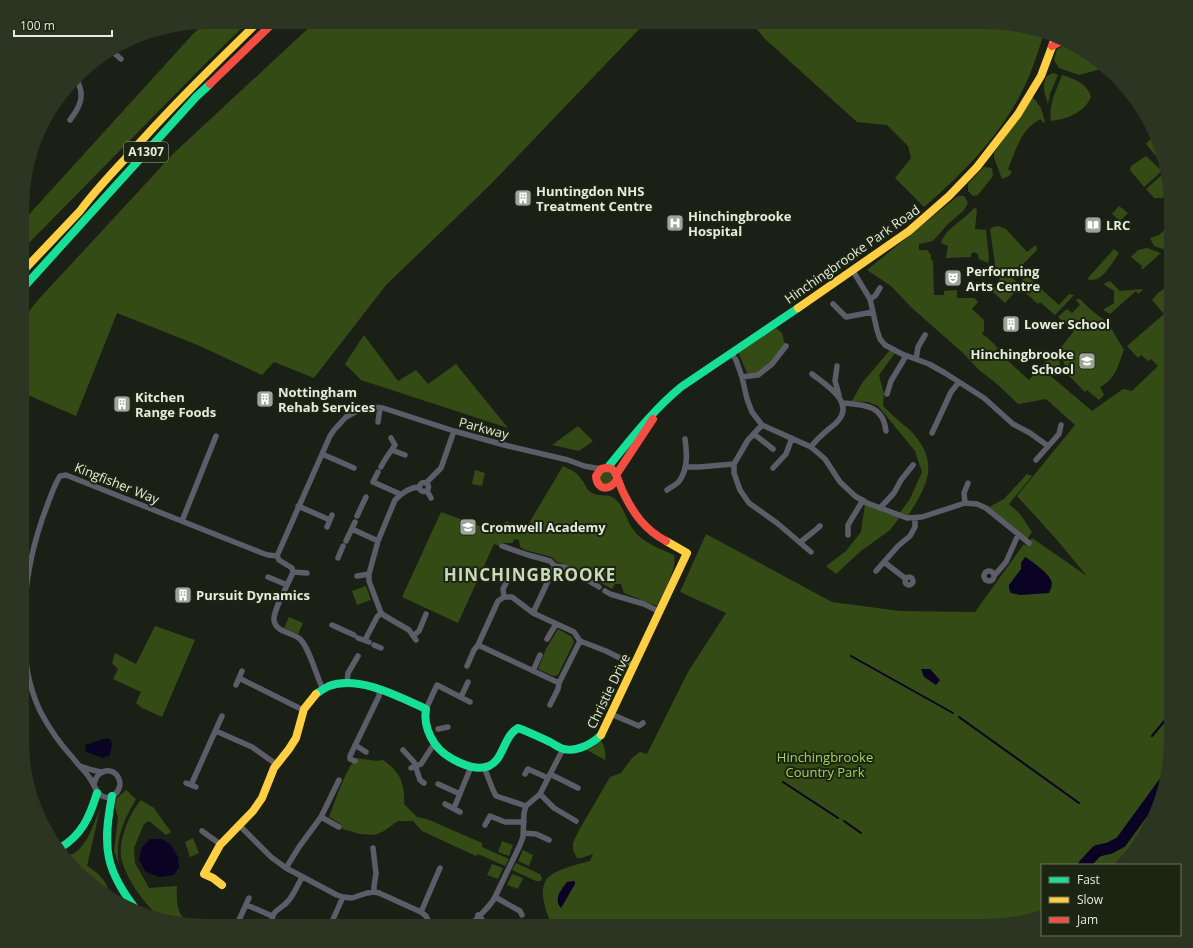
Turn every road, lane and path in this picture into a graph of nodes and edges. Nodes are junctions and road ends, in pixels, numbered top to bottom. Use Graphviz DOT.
graph roads {
  1 [pos="251,29"];
  2 [pos="267,29"];
  3 [pos="1053,43"];
  4 [pos="1056,44"];
  5 [pos="1052,46"];
  6 [pos="115,55"];
  7 [pos="121,59"];
  8 [pos="79,83"];
  9 [pos="70,120"];
  10 [pos="88,200"];
  11 [pos="29,258"];
  12 [pos="29,265"];
  13 [pos="853,270"];
  14 [pos="29,281"];
  15 [pos="880,288"];
  16 [pos="870,299"];
  17 [pos="833,304"];
  18 [pos="873,312"];
  19 [pos="925,335"];
  20 [pos="786,346"];
  21 [pos="731,353"];
  22 [pos="906,356"];
  23 [pos="916,360"];
  24 [pos="837,366"];
  25 [pos="812,374"];
  26 [pos="742,377"];
  27 [pos="959,382"];
  28 [pos="887,394"];
  29 [pos="839,396"];
  30 [pos="665,399"];
  31 [pos="843,403"];
  32 [pos="380,408"];
  33 [pos="378,422"];
  34 [pos="762,425"];
  35 [pos="1061,425"];
  36 [pos="454,431"];
  37 [pos="886,431"];
  38 [pos="932,433"];
  39 [pos="754,434"];
  40 [pos="216,436"];
  41 [pos="391,438"];
  42 [pos="792,438"];
  43 [pos="685,439"];
  44 [pos="1048,446"];
  45 [pos="811,447"];
  46 [pos="773,448"];
  47 [pos="392,450"];
  48 [pos="322,454"];
  49 [pos="405,455"];
  50 [pos="1036,460"];
  51 [pos="734,464"];
  52 [pos="913,465"];
  53 [pos="584,466"];
  54 [pos="685,467"];
  55 [pos="605,468"];
  56 [pos="773,468"];
  57 [pos="354,469"];
  58 [pos="596,477"];
  59 [pos="616,477"];
  60 [pos="426,483"];
  61 [pos="968,483"];
  62 [pos="419,487"];
  63 [pos="608,488"];
  64 [pos="667,490"];
  65 [pos="427,491"];
  66 [pos="400,494"];
  67 [pos="623,494"];
  68 [pos="366,497"];
  69 [pos="431,498"];
  70 [pos="862,500"];
  71 [pos="965,503"];
  72 [pos="298,506"];
  73 [pos="880,508"];
  74 [pos="915,518"];
  75 [pos="182,521"];
  76 [pos="820,526"];
  77 [pos="327,527"];
  78 [pos="352,529"];
  79 [pos="848,535"];
  80 [pos="1018,535"];
  81 [pos="378,541"];
  82 [pos="801,542"];
  83 [pos="1029,543"];
  84 [pos="502,546"];
  85 [pos="811,552"];
  86 [pos="277,556"];
  87 [pos="338,558"];
  88 [pos="884,562"];
  89 [pos="555,566"];
  90 [pos="29,570"];
  91 [pos="876,571"];
  92 [pos="293,572"];
  93 [pos="307,573"];
  94 [pos="368,574"];
  95 [pos="357,576"];
  96 [pos="994,576"];
  97 [pos="268,577"];
  98 [pos="509,577"];
  99 [pos="906,579"];
  100 [pos="287,585"];
  101 [pos="599,587"];
  102 [pos="605,591"];
  103 [pos="504,598"];
  104 [pos="660,612"];
  105 [pos="381,613"];
  106 [pos="534,613"];
  107 [pos="426,614"];
  108 [pos="556,624"];
  109 [pos="332,626"];
  110 [pos="547,639"];
  111 [pos="580,641"];
  112 [pos="370,642"];
  113 [pos="478,645"];
  114 [pos="381,648"];
  115 [pos="540,655"];
  116 [pos="358,656"];
  117 [pos="634,665"];
  118 [pos="467,666"];
  119 [pos="242,671"];
  120 [pos="533,671"];
  121 [pos="29,676"];
  122 [pos="239,678"];
  123 [pos="347,682"];
  124 [pos="468,682"];
  125 [pos="559,682"];
  126 [pos="236,685"];
  127 [pos="323,689"];
  128 [pos="380,689"];
  129 [pos="461,697"];
  130 [pos="470,702"];
  131 [pos="550,705"];
  132 [pos="426,709"];
  133 [pos="303,710"];
  134 [pos="611,714"];
  135 [pos="222,716"];
  136 [pos="643,723"];
  137 [pos="448,727"];
  138 [pos="433,730"];
  139 [pos="216,731"];
  140 [pos="434,744"];
  141 [pos="355,745"];
  142 [pos="563,749"];
  143 [pos="403,750"];
  144 [pos="366,752"];
  145 [pos="355,762"];
  146 [pos="276,764"];
  147 [pos="80,766"];
  148 [pos="414,767"];
  149 [pos="471,767"];
  150 [pos="484,767"];
  151 [pos="101,772"];
  152 [pos="525,774"];
  153 [pos="549,776"];
  154 [pos="339,780"];
  155 [pos="424,783"];
  156 [pos="438,784"];
  157 [pos="191,785"];
  158 [pos="578,788"];
  159 [pos="95,789"];
  160 [pos="460,794"];
  161 [pos="540,794"];
  162 [pos="112,796"];
  163 [pos="445,804"];
  164 [pos="526,806"];
  165 [pos="454,808"];
  166 [pos="460,812"];
  167 [pos="321,817"];
  168 [pos="576,821"];
  169 [pos="524,822"];
  170 [pos="485,825"];
  171 [pos="239,826"];
  172 [pos="339,827"];
  173 [pos="202,831"];
  174 [pos="523,833"];
  175 [pos="549,840"];
  176 [pos="220,844"];
  177 [pos="63,846"];
  178 [pos="373,848"];
  179 [pos="286,868"];
  180 [pos="440,868"];
  181 [pos="302,877"];
  182 [pos="222,885"];
  183 [pos="374,892"];
  184 [pos="343,897"];
  185 [pos="496,897"];
  186 [pos="249,898"];
  187 [pos="130,902"];
  188 [pos="247,905"];
  189 [pos="421,912"];
  190 [pos="478,915"];
  191 [pos="522,915"];
  192 [pos="272,916"];
  193 [pos="240,919"];
  194 [pos="272,919"];
  195 [pos="333,919"];
  196 [pos="428,919"];
  197 [pos="475,919"];
  198 [pos="482,919"];
  1 -- 10 [label="main road, A1307"];
  2 -- 14 [label="main road, A1307"];
  3 -- 5 [label="main road, Hinchingbrooke Park Road"];
  4 -- 5 [label="main road"];
  5 -- 13 [label="main road, Hinchingbrooke Park Road"];
  6 -- 7 [label="street"];
  8 -- 9 [label="street"];
  10 -- 11 [label="main road, A1307"];
  10 -- 12 [label="main road, A1307"];
  13 -- 16 [label="street"];
  13 -- 21 [label="main road, Hinchingbrooke Park Road"];
  15 -- 16 [label="street"];
  16 -- 18 [label="street"];
  17 -- 18 [label="street"];
  18 -- 22 [label="street"];
  19 -- 23 [label="street"];
  20 -- 26 [label="street"];
  21 -- 26 [label="street"];
  21 -- 30 [label="main road, Hinchingbrooke Park Road"];
  22 -- 23 [label="street"];
  22 -- 28 [label="street"];
  23 -- 27 [label="street"];
  24 -- 29 [label="street"];
  25 -- 29 [label="street"];
  26 -- 34 [label="street"];
  27 -- 38 [label="street"];
  27 -- 44 [label="street"];
  29 -- 31 [label="street"];
  30 -- 55 [label="main road, Hinchingbrooke Park Road"];
  30 -- 59 [label="main road, Hinchingbrooke Park Road"];
  31 -- 37 [label="street"];
  31 -- 45 [label="street"];
  32 -- 33 [label="street"];
  32 -- 36 [label="street, Parkway"];
  32 -- 48 [label="street, Parkway"];
  34 -- 39 [label="street"];
  34 -- 42 [label="street"];
  35 -- 44 [label="street"];
  36 -- 53 [label="street, Parkway"];
  36 -- 60 [label="street"];
  39 -- 46 [label="street"];
  39 -- 51 [label="street"];
  40 -- 75 [label="street"];
  41 -- 47 [label="street"];
  42 -- 45 [label="street"];
  42 -- 56 [label="street"];
  43 -- 54 [label="street"];
  44 -- 50 [label="street"];
  45 -- 70 [label="street"];
  47 -- 49 [label="street"];
  47 -- 66 [label="street"];
  48 -- 57 [label="street"];
  48 -- 72 [label="street, Parkway"];
  51 -- 54 [label="street"];
  51 -- 82 [label="street"];
  52 -- 73 [label="street"];
  53 -- 55 [label="street, Parkway"];
  53 -- 58 [label="street, Parkway"];
  54 -- 64 [label="street"];
  55 -- 58 [label="main road"];
  55 -- 59 [label="main road"];
  58 -- 63 [label="main road"];
  59 -- 63 [label="main road"];
  59 -- 67 [label="main road"];
  60 -- 62 [label="street"];
  60 -- 65 [label="street"];
  61 -- 71 [label="street"];
  62 -- 65 [label="street"];
  62 -- 66 [label="street"];
  63 -- 67 [label="street"];
  65 -- 69 [label="street"];
  66 -- 81 [label="street"];
  67 -- 104 [label="main road, Christie Drive"];
  68 -- 78 [label="street"];
  70 -- 73 [label="street"];
  70 -- 79 [label="street"];
  71 -- 74 [label="street"];
  71 -- 80 [label="street"];
  72 -- 77 [label="street"];
  72 -- 86 [label="street, Parkway"];
  73 -- 74 [label="street"];
  74 -- 88 [label="street"];
  75 -- 86 [label="street, Kingfisher Way"];
  75 -- 90 [label="street, Kingfisher Way"];
  76 -- 82 [label="street"];
  78 -- 81 [label="street"];
  78 -- 87 [label="street"];
  80 -- 83 [label="street"];
  80 -- 96 [label="street"];
  81 -- 94 [label="street"];
  82 -- 85 [label="street"];
  84 -- 89 [label="street"];
  86 -- 92 [label="street"];
  88 -- 91 [label="street"];
  88 -- 99 [label="street"];
  89 -- 101 [label="street"];
  89 -- 106 [label="street"];
  92 -- 93 [label="street"];
  92 -- 100 [label="street"];
  94 -- 95 [label="street"];
  94 -- 105 [label="street"];
  97 -- 100 [label="street"];
  98 -- 103 [label="street"];
  100 -- 127 [label="street"];
  102 -- 104 [label="street"];
  103 -- 106 [label="street"];
  103 -- 113 [label="street"];
  104 -- 117 [label="main road, Christie Drive"];
  105 -- 107 [label="street"];
  105 -- 112 [label="street"];
  106 -- 108 [label="street"];
  108 -- 110 [label="street"];
  108 -- 111 [label="street"];
  109 -- 112 [label="street"];
  111 -- 117 [label="street"];
  111 -- 125 [label="street"];
  112 -- 114 [label="street"];
  113 -- 118 [label="street"];
  113 -- 120 [label="street"];
  115 -- 120 [label="street"];
  116 -- 123 [label="street"];
  117 -- 134 [label="main road, Christie Drive"];
  119 -- 122 [label="street"];
  120 -- 125 [label="street"];
  121 -- 147 [label="street, Kingfisher Way"];
  122 -- 126 [label="street"];
  122 -- 133 [label="street"];
  123 -- 127 [label="main road"];
  123 -- 128 [label="main road"];
  124 -- 129 [label="street"];
  125 -- 131 [label="street"];
  127 -- 133 [label="main road"];
  128 -- 132 [label="main road"];
  128 -- 141 [label="street"];
  129 -- 130 [label="street"];
  129 -- 132 [label="street"];
  132 -- 138 [label="main road"];
  133 -- 146 [label="main road"];
  134 -- 136 [label="street"];
  134 -- 142 [label="main road, Christie Drive"];
  135 -- 139 [label="street"];
  137 -- 138 [label="street"];
  138 -- 140 [label="main road"];
  139 -- 146 [label="street"];
  139 -- 157 [label="street"];
  140 -- 148 [label="street"];
  140 -- 149 [label="main road"];
  141 -- 144 [label="street"];
  141 -- 145 [label="street"];
  142 -- 150 [label="main road"];
  142 -- 153 [label="street"];
  143 -- 148 [label="street"];
  146 -- 171 [label="main road"];
  147 -- 151 [label="street"];
  147 -- 159 [label="street, Kingfisher Way"];
  148 -- 155 [label="street"];
  149 -- 150 [label="main road"];
  149 -- 160 [label="street"];
  150 -- 164 [label="street"];
  151 -- 159 [label="street"];
  151 -- 162 [label="street"];
  152 -- 153 [label="street"];
  153 -- 158 [label="street"];
  153 -- 161 [label="street"];
  154 -- 167 [label="street"];
  156 -- 160 [label="street"];
  159 -- 162 [label="street"];
  159 -- 177 [label="main road"];
  160 -- 165 [label="street"];
  161 -- 164 [label="street"];
  161 -- 168 [label="street"];
  162 -- 187 [label="main road"];
  163 -- 165 [label="street"];
  164 -- 169 [label="street"];
  165 -- 166 [label="street"];
  167 -- 172 [label="street"];
  167 -- 179 [label="street"];
  169 -- 170 [label="street"];
  169 -- 174 [label="street"];
  171 -- 176 [label="main road"];
  171 -- 179 [label="street"];
  173 -- 176 [label="street"];
  174 -- 175 [label="street"];
  174 -- 185 [label="street"];
  176 -- 182 [label="main road"];
  178 -- 183 [label="street"];
  179 -- 181 [label="street"];
  180 -- 189 [label="street"];
  181 -- 184 [label="street"];
  181 -- 192 [label="street"];
  183 -- 184 [label="street"];
  183 -- 189 [label="street"];
  184 -- 195 [label="street"];
  185 -- 190 [label="street"];
  185 -- 191 [label="street"];
  186 -- 188 [label="street"];
  188 -- 192 [label="street"];
  188 -- 193 [label="street"];
  189 -- 196 [label="street"];
  190 -- 197 [label="street"];
  190 -- 198 [label="street"];
  192 -- 194 [label="street"];
}
